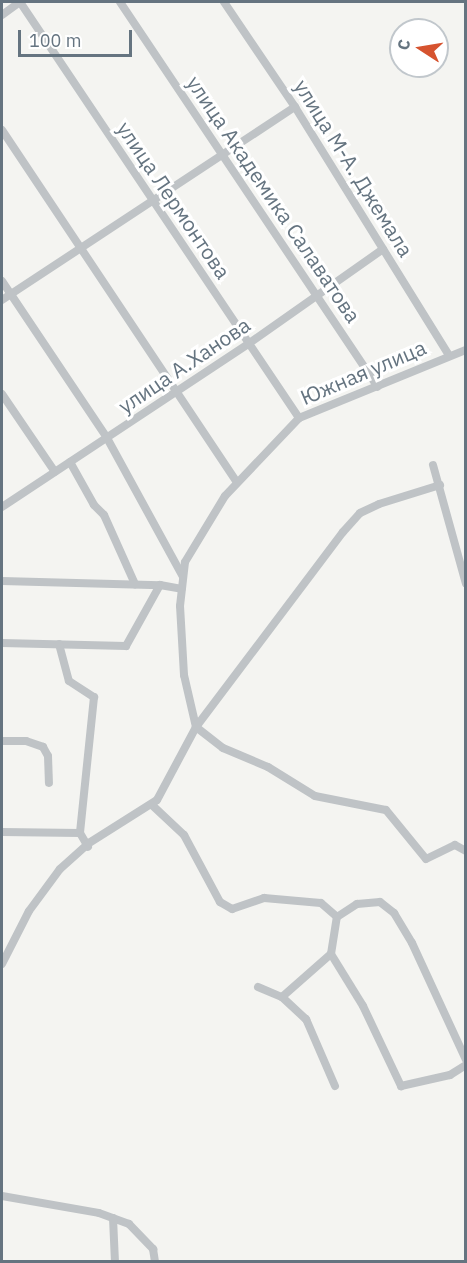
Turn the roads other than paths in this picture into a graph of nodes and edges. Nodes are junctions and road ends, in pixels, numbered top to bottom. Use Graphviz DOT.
graph roads {
  1 [pos="20,2"];
  2 [pos="120,2"];
  3 [pos="224,2"];
  4 [pos="2,15"];
  5 [pos="295,107"];
  6 [pos="2,130"];
  7 [pos="221,152"];
  8 [pos="151,199"];
  9 [pos="78,249"];
  10 [pos="383,249"];
  11 [pos="2,282"];
  12 [pos="10,294"];
  13 [pos="316,294"];
  14 [pos="2,300"];
  15 [pos="248,344"];
  16 [pos="465,350"];
  17 [pos="449,356"];
  18 [pos="378,387"];
  19 [pos="175,393"];
  20 [pos="2,394"];
  21 [pos="299,418"];
  22 [pos="107,438"];
  23 [pos="70,462"];
  24 [pos="433,465"];
  25 [pos="55,472"];
  26 [pos="237,482"];
  27 [pos="440,485"];
  28 [pos="2,507"];
  29 [pos="183,577"];
  30 [pos="2,581"];
  31 [pos="135,584"];
  32 [pos="465,584"];
  33 [pos="160,585"];
  34 [pos="182,589"];
  35 [pos="2,643"];
  36 [pos="59,644"];
  37 [pos="196,727"];
  38 [pos="2,741"];
  39 [pos="49,783"];
  40 [pos="152,805"];
  41 [pos="2,832"];
  42 [pos="80,833"];
  43 [pos="87,846"];
  44 [pos="465,851"];
  45 [pos="337,917"];
  46 [pos="331,954"];
  47 [pos="2,964"];
  48 [pos="258,987"];
  49 [pos="282,998"];
  50 [pos="465,1060"];
  51 [pos="465,1065"];
  52 [pos="335,1086"];
  53 [pos="2,1196"];
  54 [pos="113,1218"];
  55 [pos="115,1262"];
  56 [pos="155,1262"];
  1 -- 4 [label="street"];
  1 -- 8 [label="street, улица Лермонтова"];
  2 -- 7 [label="street, улица Академика Салаватова"];
  3 -- 5 [label="street, улица М-А. Джемала"];
  5 -- 7 [label="street"];
  5 -- 10 [label="street, улица М-А. Джемала"];
  6 -- 9 [label="street"];
  7 -- 8 [label="street"];
  7 -- 13 [label="street, улица Академика Салаватова"];
  8 -- 9 [label="street"];
  8 -- 15 [label="street, улица Лермонтова"];
  9 -- 12 [label="street"];
  9 -- 19 [label="street"];
  10 -- 13 [label="street, улица А.Ханова"];
  10 -- 17 [label="street, улица М-А. Джемала"];
  11 -- 12 [label="street"];
  12 -- 14 [label="street"];
  12 -- 22 [label="street"];
  13 -- 15 [label="street, улица А.Ханова"];
  13 -- 18 [label="street, улица Академика Салаватова"];
  15 -- 19 [label="street, улица А.Ханова"];
  15 -- 21 [label="street, улица Лермонтова"];
  16 -- 17 [label="street, Южная улица"];
  17 -- 18 [label="street, Южная улица"];
  18 -- 21 [label="street, Южная улица"];
  19 -- 22 [label="street, улица А.Ханова"];
  19 -- 26 [label="street"];
  20 -- 25 [label="street"];
  21 -- 26 [label="street, Южная улица"];
  22 -- 23 [label="street, улица А.Ханова"];
  22 -- 29 [label="street"];
  23 -- 25 [label="street, улица А.Ханова"];
  23 -- 31 [label="street"];
  24 -- 27 [label="street"];
  25 -- 28 [label="street, улица А.Ханова"];
  26 -- 29 [label="street, Южная улица"];
  27 -- 32 [label="street"];
  27 -- 37 [label="street"];
  29 -- 34 [label="street, Южная улица"];
  30 -- 31 [label="street"];
  31 -- 33 [label="street"];
  33 -- 34 [label="street"];
  33 -- 36 [label="street"];
  34 -- 37 [label="street, Южная улица"];
  35 -- 36 [label="street"];
  36 -- 42 [label="street"];
  37 -- 40 [label="street"];
  37 -- 44 [label="street"];
  38 -- 39 [label="street"];
  40 -- 43 [label="street"];
  40 -- 45 [label="street"];
  41 -- 42 [label="street"];
  42 -- 43 [label="street"];
  43 -- 47 [label="street"];
  45 -- 46 [label="street"];
  45 -- 50 [label="street"];
  46 -- 49 [label="street"];
  46 -- 51 [label="street"];
  48 -- 49 [label="street"];
  49 -- 52 [label="street"];
  53 -- 54 [label="street"];
  54 -- 55 [label="street"];
  54 -- 56 [label="street"];
}
